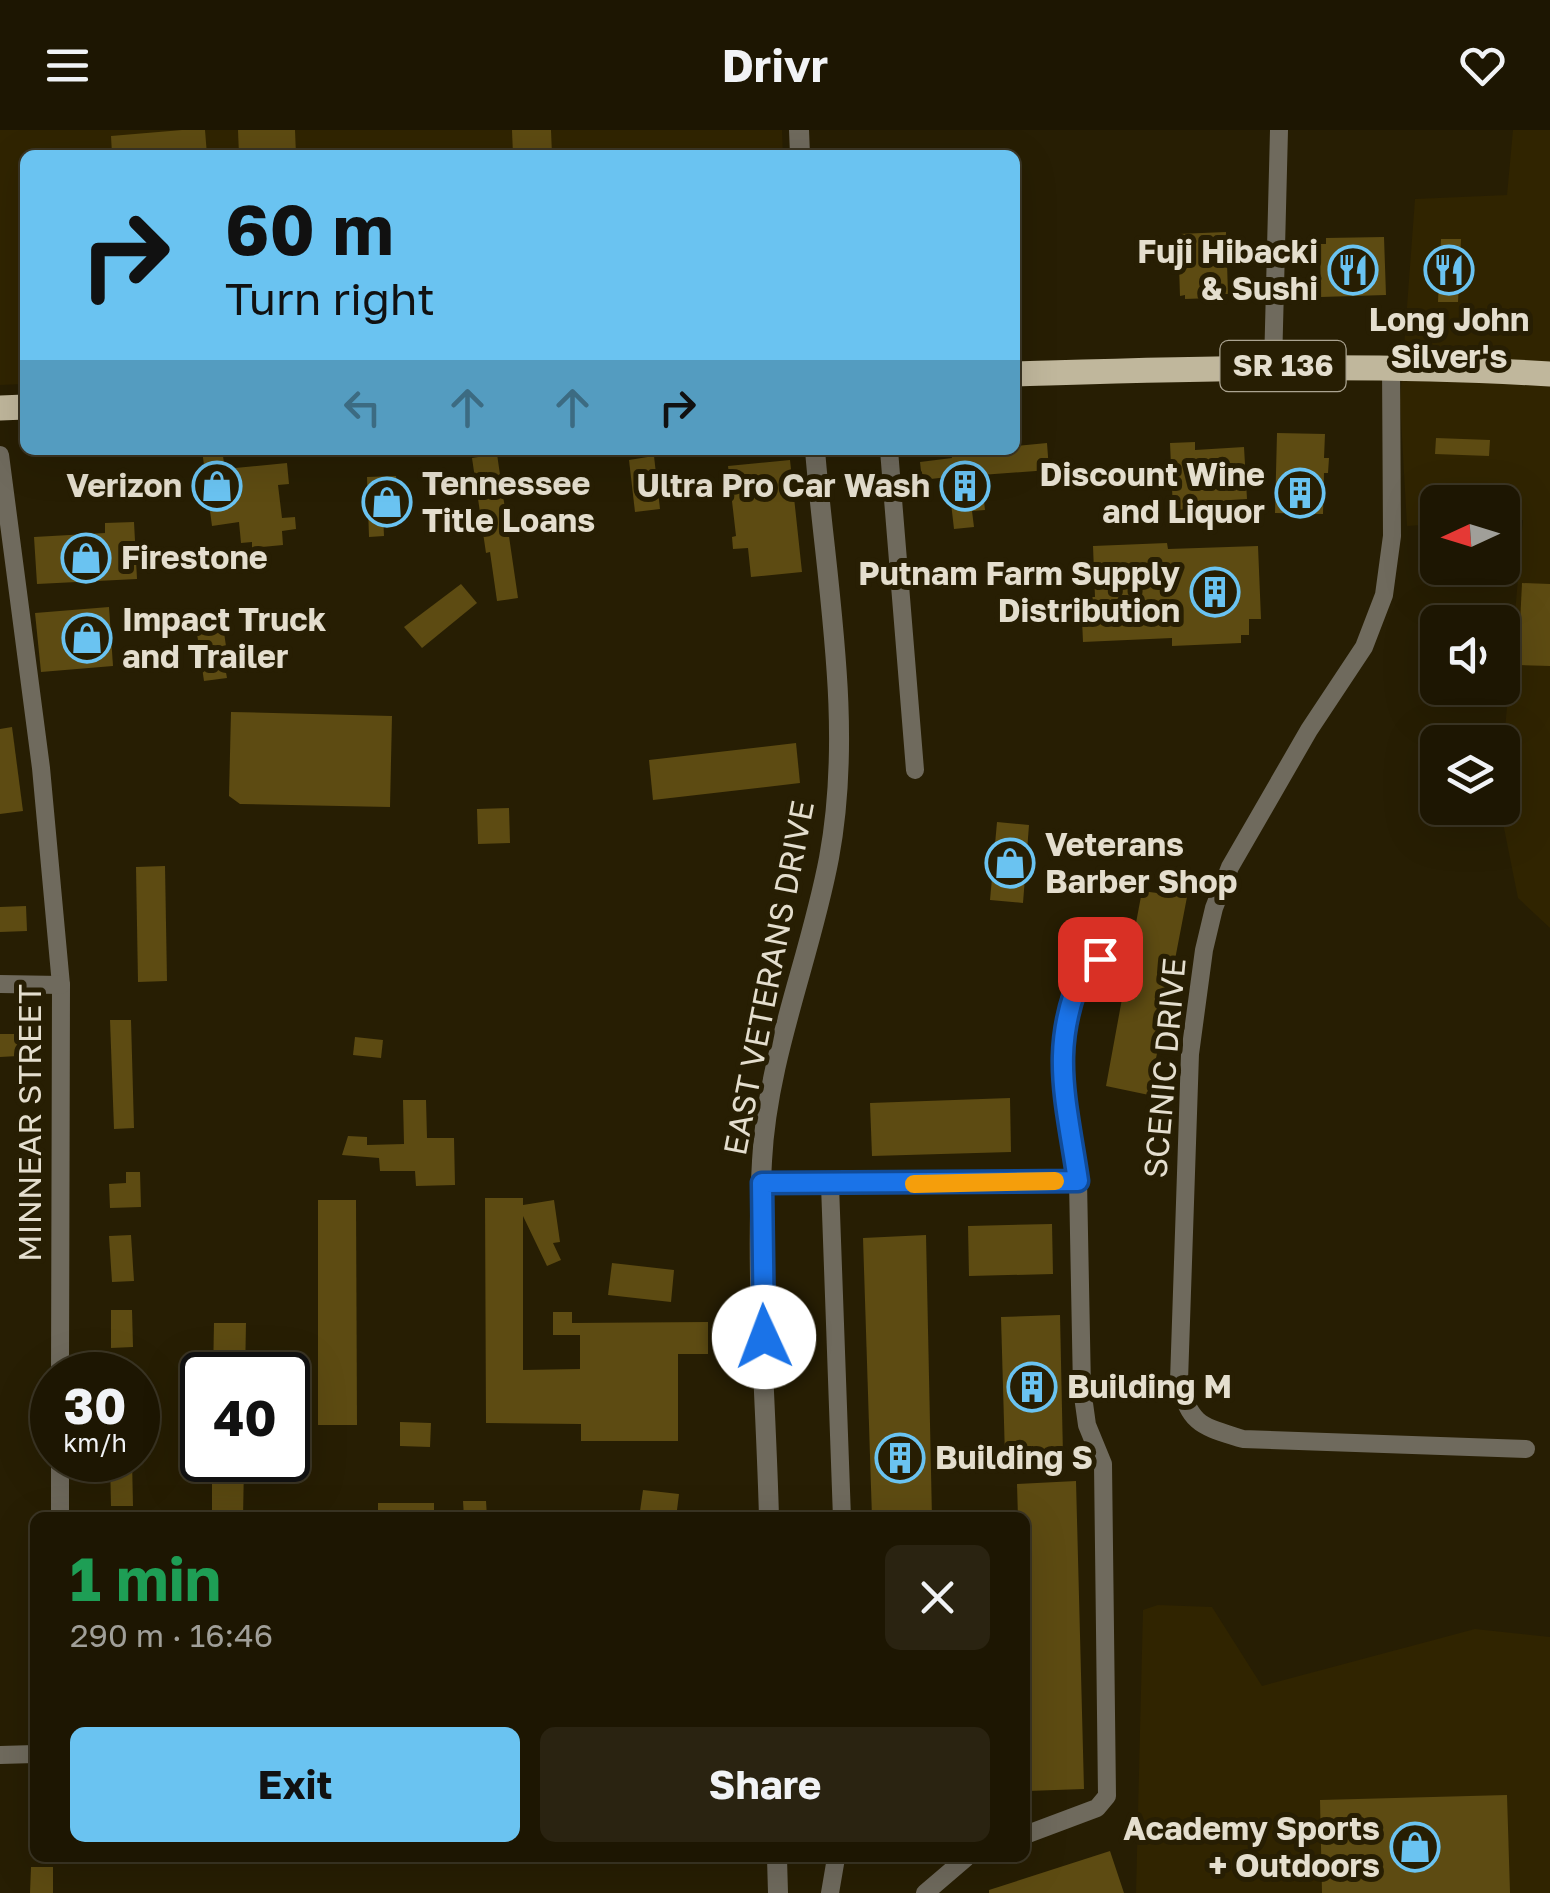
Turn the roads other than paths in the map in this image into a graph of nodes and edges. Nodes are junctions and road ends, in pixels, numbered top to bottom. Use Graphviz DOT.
graph roads {
  1 [pos="1279,130"];
  2 [pos="1274,366"];
  3 [pos="1391,366"];
  4 [pos="1020,374"];
  5 [pos="1550,374"];
  6 [pos="0,455"];
  7 [pos="815,455"];
  8 [pos="889,455"];
  9 [pos="915,770"];
  10 [pos="1123,965"];
  11 [pos="0,984"];
  12 [pos="61,985"];
  13 [pos="1078,1181"];
  14 [pos="762,1183"];
  15 [pos="830,1184"];
  16 [pos="60,1352"];
  17 [pos="1526,1449"];
  18 [pos="60,1482"];
  19 [pos="60,1512"];
  20 [pos="768,1512"];
  21 [pos="842,1512"];
  22 [pos="30,1754"];
  23 [pos="0,1755"];
  24 [pos="1030,1833"];
  25 [pos="777,1862"];
  26 [pos="835,1862"];
  27 [pos="961,1862"];
  28 [pos="778,1893"];
  29 [pos="830,1893"];
  30 [pos="925,1893"];
  1 -- 2 [label="street"];
  2 -- 3 [label="main road, SR 136"];
  2 -- 4 [label="main road, SR 136"];
  3 -- 5 [label="main road, SR 136"];
  3 -- 17 [label="street, SCENIC DRIVE"];
  6 -- 12 [label="street, MINNEAR STREET"];
  7 -- 14 [label="street, EAST VETERANS DRIVE"];
  8 -- 9 [label="street"];
  10 -- 13 [label="street"];
  11 -- 12 [label="street"];
  12 -- 16 [label="street, MINNEAR STREET"];
  13 -- 15 [label="street"];
  13 -- 24 [label="street"];
  14 -- 15 [label="street"];
  14 -- 20 [label="street, EAST VETERANS DRIVE"];
  15 -- 21 [label="street"];
  18 -- 19 [label="street"];
  22 -- 23 [label="street"];
  25 -- 28 [label="street"];
  26 -- 29 [label="street"];
  27 -- 30 [label="street"];
}
